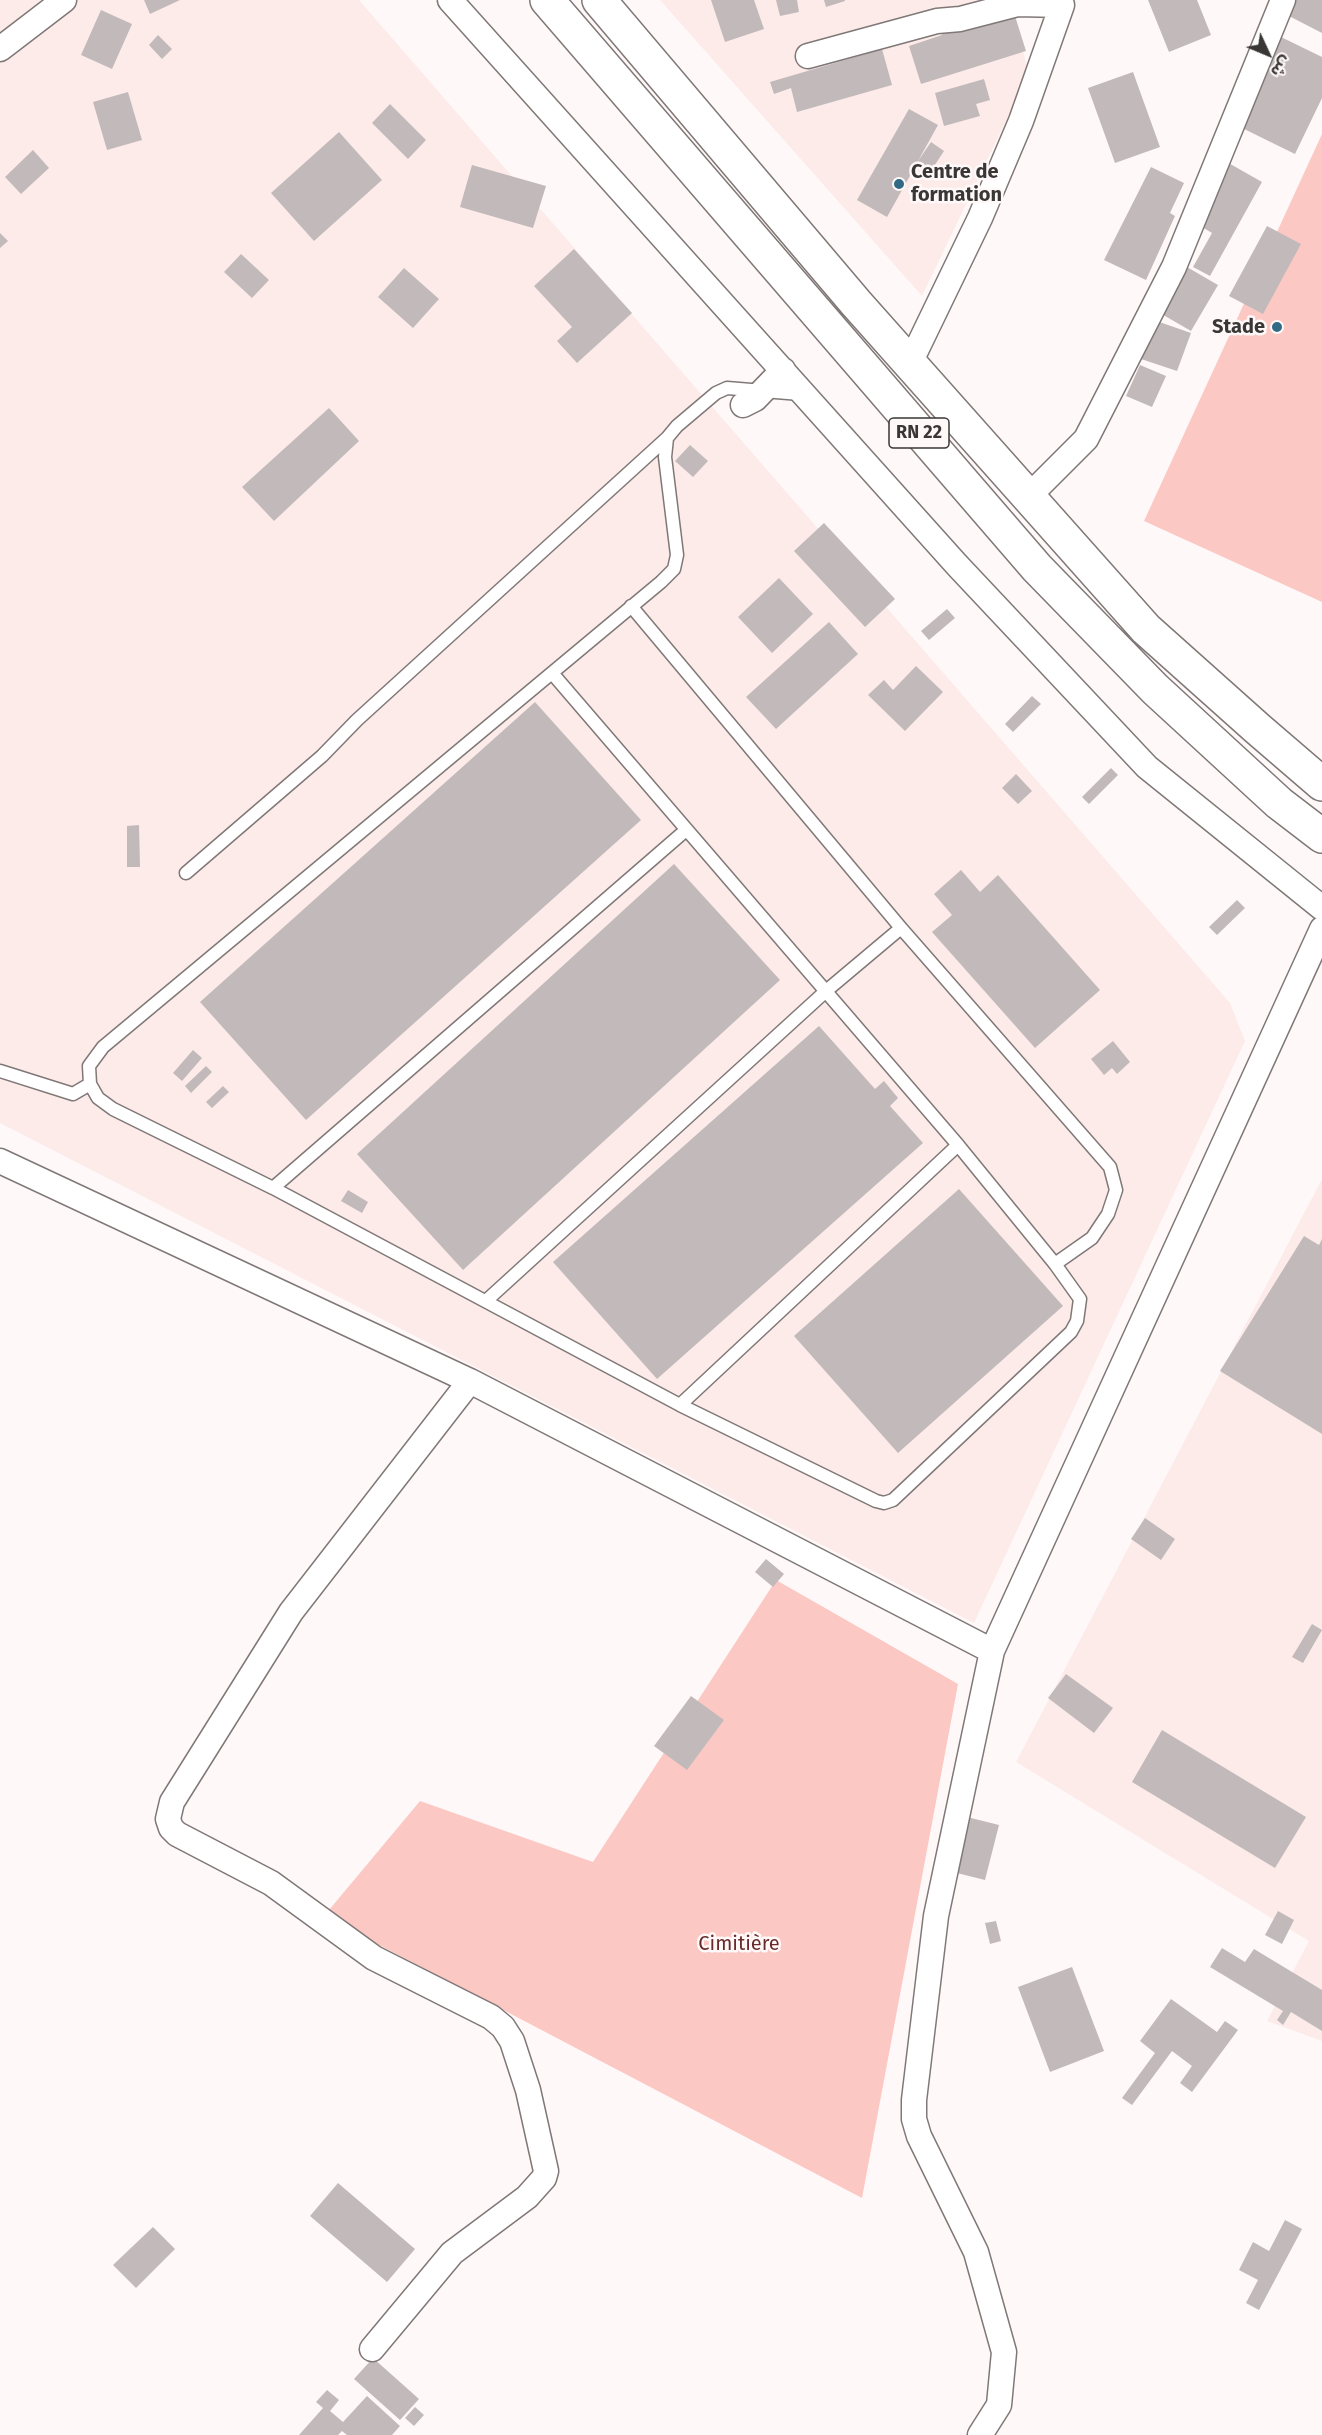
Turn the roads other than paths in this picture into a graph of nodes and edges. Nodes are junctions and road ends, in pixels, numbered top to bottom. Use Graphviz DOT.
graph roads {
  1 [pos="64,0"];
  2 [pos="450,0"];
  3 [pos="547,0"];
  4 [pos="599,0"];
  5 [pos="1283,0"];
  6 [pos="1065,2"];
  7 [pos="0,49"];
  8 [pos="808,56"];
  9 [pos="910,363"];
  10 [pos="783,370"];
  11 [pos="764,390"];
  12 [pos="804,394"];
  13 [pos="743,405"];
  14 [pos="667,438"];
  15 [pos="1029,496"];
  16 [pos="631,606"];
  17 [pos="552,673"];
  18 [pos="1322,784"];
  19 [pos="686,831"];
  20 [pos="1322,836"];
  21 [pos="186,873"];
  22 [pos="1322,908"];
  23 [pos="902,928"];
  24 [pos="1322,929"];
  25 [pos="826,991"];
  26 [pos="0,1071"];
  27 [pos="90,1084"];
  28 [pos="958,1145"];
  29 [pos="0,1161"];
  30 [pos="273,1188"];
  31 [pos="1055,1264"];
  32 [pos="487,1300"];
  33 [pos="470,1381"];
  34 [pos="680,1405"];
  35 [pos="992,1651"];
  36 [pos="372,2349"];
  37 [pos="980,2435"];
  1 -- 7 [label="street"];
  2 -- 10 [label="street"];
  3 -- 20 [label="highway, RN 22"];
  4 -- 9 [label="highway, RN 22"];
  5 -- 15 [label="street"];
  6 -- 8 [label="street"];
  6 -- 9 [label="street"];
  9 -- 15 [label="highway, RN 22"];
  10 -- 11 [label="street"];
  10 -- 12 [label="street"];
  11 -- 12 [label="lane"];
  11 -- 13 [label="street"];
  11 -- 14 [label="lane"];
  12 -- 22 [label="street"];
  14 -- 16 [label="lane"];
  14 -- 21 [label="lane"];
  15 -- 18 [label="highway, RN 22"];
  16 -- 17 [label="lane"];
  16 -- 23 [label="lane"];
  17 -- 19 [label="lane"];
  17 -- 27 [label="lane"];
  19 -- 25 [label="lane"];
  19 -- 30 [label="lane"];
  23 -- 25 [label="lane"];
  23 -- 31 [label="lane"];
  24 -- 35 [label="street"];
  25 -- 28 [label="lane"];
  25 -- 32 [label="lane"];
  26 -- 27 [label="lane"];
  27 -- 30 [label="lane"];
  28 -- 31 [label="lane"];
  28 -- 34 [label="lane"];
  29 -- 33 [label="street"];
  30 -- 32 [label="lane"];
  31 -- 34 [label="lane"];
  32 -- 34 [label="lane"];
  33 -- 35 [label="street"];
  33 -- 36 [label="street"];
  35 -- 37 [label="street"];
}
